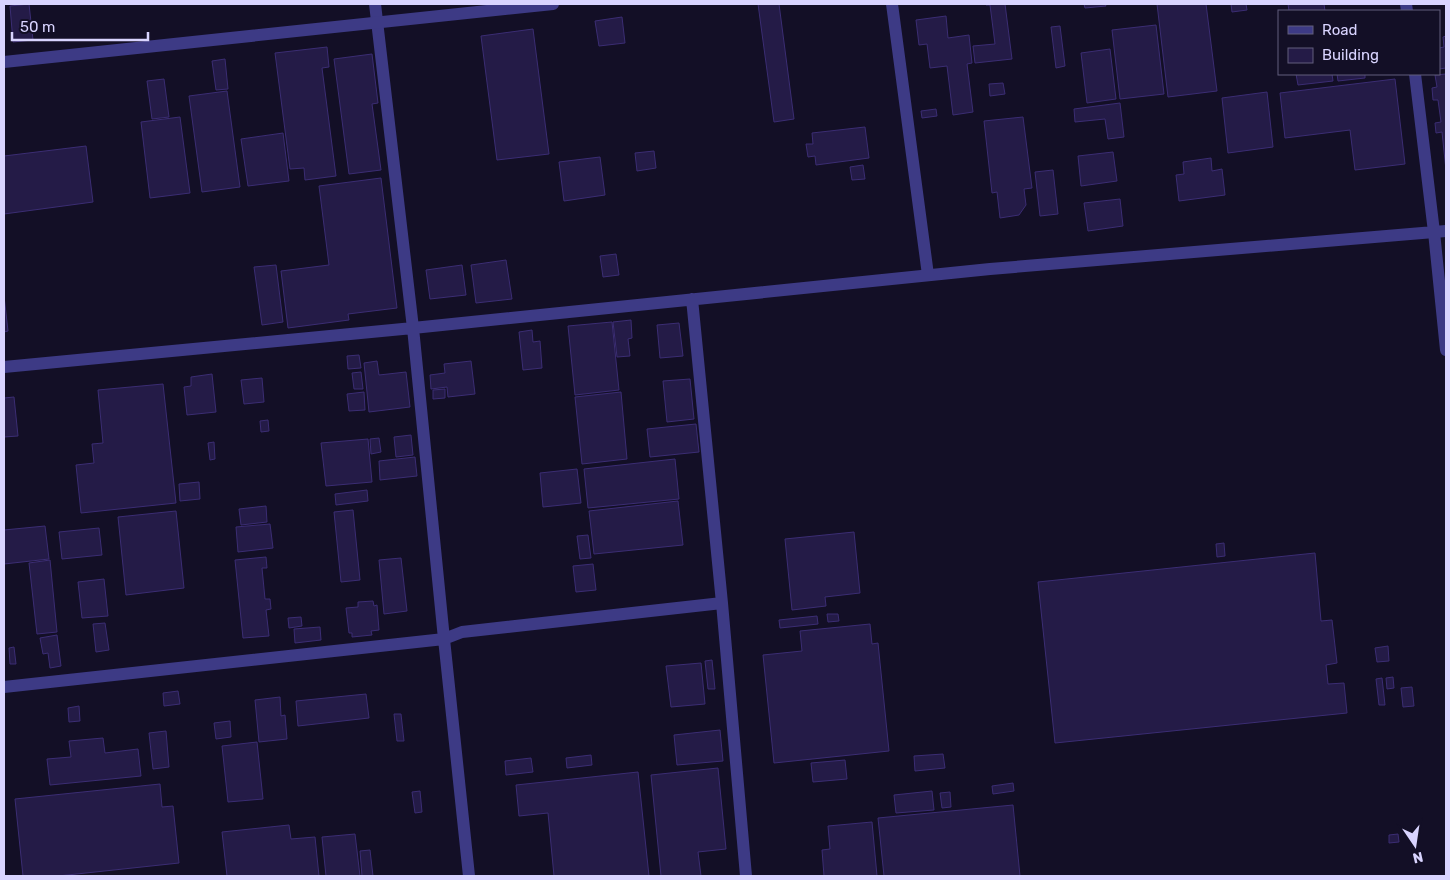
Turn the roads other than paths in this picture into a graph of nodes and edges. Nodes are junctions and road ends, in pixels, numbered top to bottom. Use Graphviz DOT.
graph roads {
  1 [pos="375,4"];
  2 [pos="553,4"];
  3 [pos="892,4"];
  4 [pos="377,22"];
  5 [pos="4,62"];
  6 [pos="1415,75"];
  7 [pos="1440,231"];
  8 [pos="928,276"];
  9 [pos="692,299"];
  10 [pos="413,328"];
  11 [pos="1446,350"];
  12 [pos="4,367"];
  13 [pos="722,603"];
  14 [pos="444,640"];
  15 [pos="4,687"];
  16 [pos="469,876"];
  17 [pos="746,876"];
  1 -- 4 [label="street"];
  2 -- 4 [label="street"];
  3 -- 8 [label="street"];
  4 -- 5 [label="street"];
  4 -- 10 [label="street"];
  6 -- 7 [label="street"];
  7 -- 8 [label="street"];
  7 -- 11 [label="street"];
  8 -- 9 [label="street"];
  9 -- 10 [label="street"];
  9 -- 13 [label="street"];
  10 -- 12 [label="street"];
  10 -- 14 [label="street"];
  13 -- 14 [label="street"];
  13 -- 17 [label="street"];
  14 -- 15 [label="street"];
  14 -- 16 [label="street"];
}
